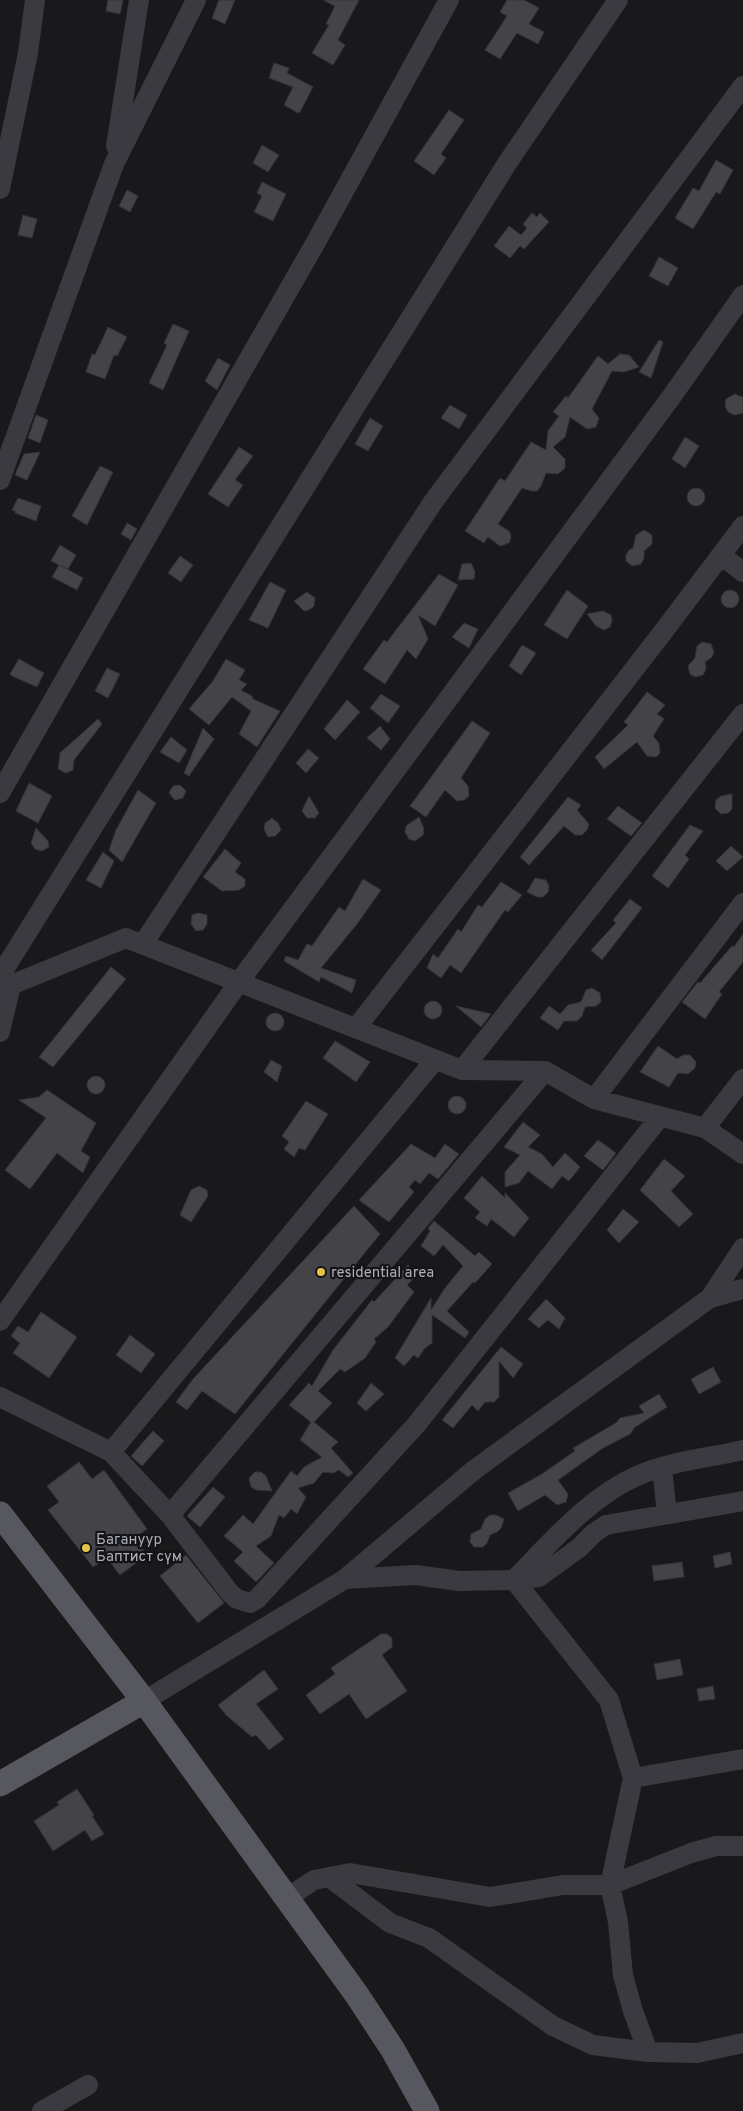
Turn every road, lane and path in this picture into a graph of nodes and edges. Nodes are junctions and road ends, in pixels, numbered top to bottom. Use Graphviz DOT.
graph roads {
  1 [pos="35,0"];
  2 [pos="139,0"];
  3 [pos="196,0"];
  4 [pos="449,0"];
  5 [pos="618,0"];
  6 [pos="743,86"];
  7 [pos="114,164"];
  8 [pos="0,189"];
  9 [pos="743,295"];
  10 [pos="0,480"];
  11 [pos="743,526"];
  12 [pos="721,555"];
  13 [pos="743,572"];
  14 [pos="743,714"];
  15 [pos="0,793"];
  16 [pos="743,903"];
  17 [pos="143,944"];
  18 [pos="4,981"];
  19 [pos="239,982"];
  20 [pos="356,1028"];
  21 [pos="0,1032"];
  22 [pos="435,1060"];
  23 [pos="462,1070"];
  24 [pos="545,1071"];
  25 [pos="743,1078"];
  26 [pos="594,1099"];
  27 [pos="659,1118"];
  28 [pos="705,1128"];
  29 [pos="743,1154"];
  30 [pos="743,1248"];
  31 [pos="743,1289"];
  32 [pos="710,1298"];
  33 [pos="0,1321"];
  34 [pos="0,1397"];
  35 [pos="743,1450"];
  36 [pos="111,1452"];
  37 [pos="662,1468"];
  38 [pos="743,1501"];
  39 [pos="0,1514"];
  40 [pos="667,1514"];
  41 [pos="170,1515"];
  42 [pos="345,1578"];
  43 [pos="514,1580"];
  44 [pos="144,1701"];
  45 [pos="743,1759"];
  46 [pos="633,1778"];
  47 [pos="0,1784"];
  48 [pos="743,1846"];
  49 [pos="329,1877"];
  50 [pos="610,1885"];
  51 [pos="287,1898"];
  52 [pos="743,2043"];
  53 [pos="648,2052"];
  54 [pos="88,2085"];
  55 [pos="42,2111"];
  56 [pos="427,2111"];
  1 -- 8 [label="street"];
  2 -- 7 [label="street"];
  3 -- 7 [label="street"];
  4 -- 15 [label="street"];
  5 -- 18 [label="street"];
  6 -- 17 [label="street"];
  7 -- 10 [label="street"];
  9 -- 19 [label="street"];
  11 -- 12 [label="street"];
  12 -- 13 [label="street"];
  12 -- 20 [label="street"];
  14 -- 23 [label="street"];
  16 -- 26 [label="street"];
  17 -- 18 [label="street"];
  17 -- 19 [label="street"];
  18 -- 21 [label="street"];
  19 -- 20 [label="street"];
  19 -- 33 [label="street"];
  20 -- 22 [label="street"];
  22 -- 23 [label="street"];
  22 -- 36 [label="street"];
  23 -- 24 [label="street"];
  24 -- 26 [label="street"];
  24 -- 41 [label="street"];
  25 -- 28 [label="street"];
  26 -- 27 [label="street"];
  27 -- 28 [label="street"];
  27 -- 41 [label="street"];
  28 -- 29 [label="street"];
  30 -- 32 [label="street"];
  31 -- 32 [label="street"];
  32 -- 42 [label="street"];
  34 -- 36 [label="street"];
  35 -- 37 [label="street"];
  36 -- 41 [label="street"];
  37 -- 40 [label="street"];
  37 -- 43 [label="street"];
  38 -- 40 [label="street"];
  39 -- 44 [label="main road"];
  40 -- 43 [label="street"];
  42 -- 43 [label="street"];
  42 -- 44 [label="street"];
  43 -- 46 [label="street"];
  44 -- 47 [label="main road"];
  44 -- 51 [label="main road"];
  45 -- 46 [label="street"];
  46 -- 50 [label="street"];
  48 -- 50 [label="street"];
  49 -- 50 [label="street"];
  49 -- 51 [label="street"];
  49 -- 53 [label="street"];
  50 -- 53 [label="street"];
  51 -- 56 [label="main road"];
  52 -- 53 [label="street"];
  54 -- 55 [label="street"];
}
